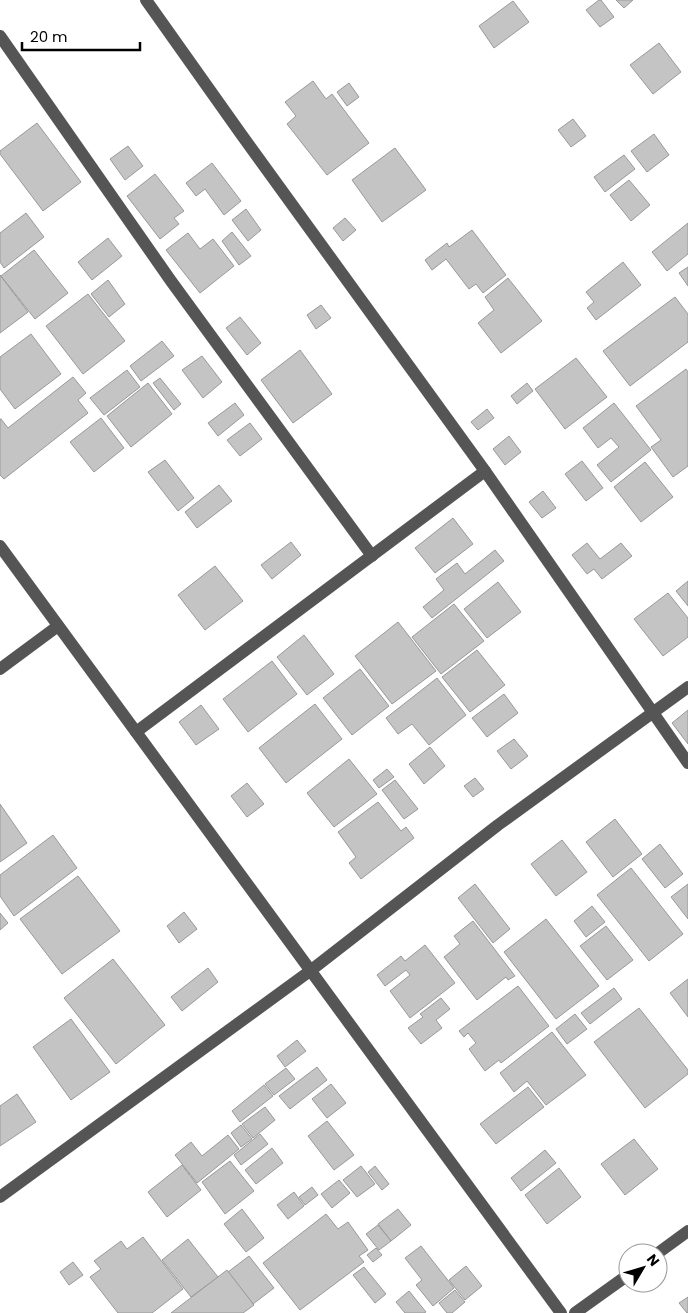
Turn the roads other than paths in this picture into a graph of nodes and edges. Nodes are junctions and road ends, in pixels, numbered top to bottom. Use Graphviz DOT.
graph roads {
  1 [pos="146,0"];
  2 [pos="0,36"];
  3 [pos="485,470"];
  4 [pos="0,546"];
  5 [pos="372,556"];
  6 [pos="58,626"];
  7 [pos="0,669"];
  8 [pos="688,687"];
  9 [pos="653,714"];
  10 [pos="136,732"];
  11 [pos="688,763"];
  12 [pos="310,971"];
  13 [pos="0,1197"];
  14 [pos="688,1231"];
  15 [pos="668,1246"];
  16 [pos="618,1282"];
  17 [pos="560,1313"];
  18 [pos="575,1313"];
  1 -- 3 [label="street"];
  2 -- 5 [label="street"];
  3 -- 5 [label="street"];
  3 -- 9 [label="street"];
  4 -- 6 [label="street"];
  5 -- 10 [label="street"];
  6 -- 7 [label="street"];
  6 -- 10 [label="street"];
  8 -- 9 [label="street"];
  9 -- 11 [label="street"];
  9 -- 12 [label="street"];
  10 -- 12 [label="street"];
  12 -- 13 [label="street"];
  12 -- 17 [label="street"];
  14 -- 15 [label="street"];
  16 -- 18 [label="street"];
}
